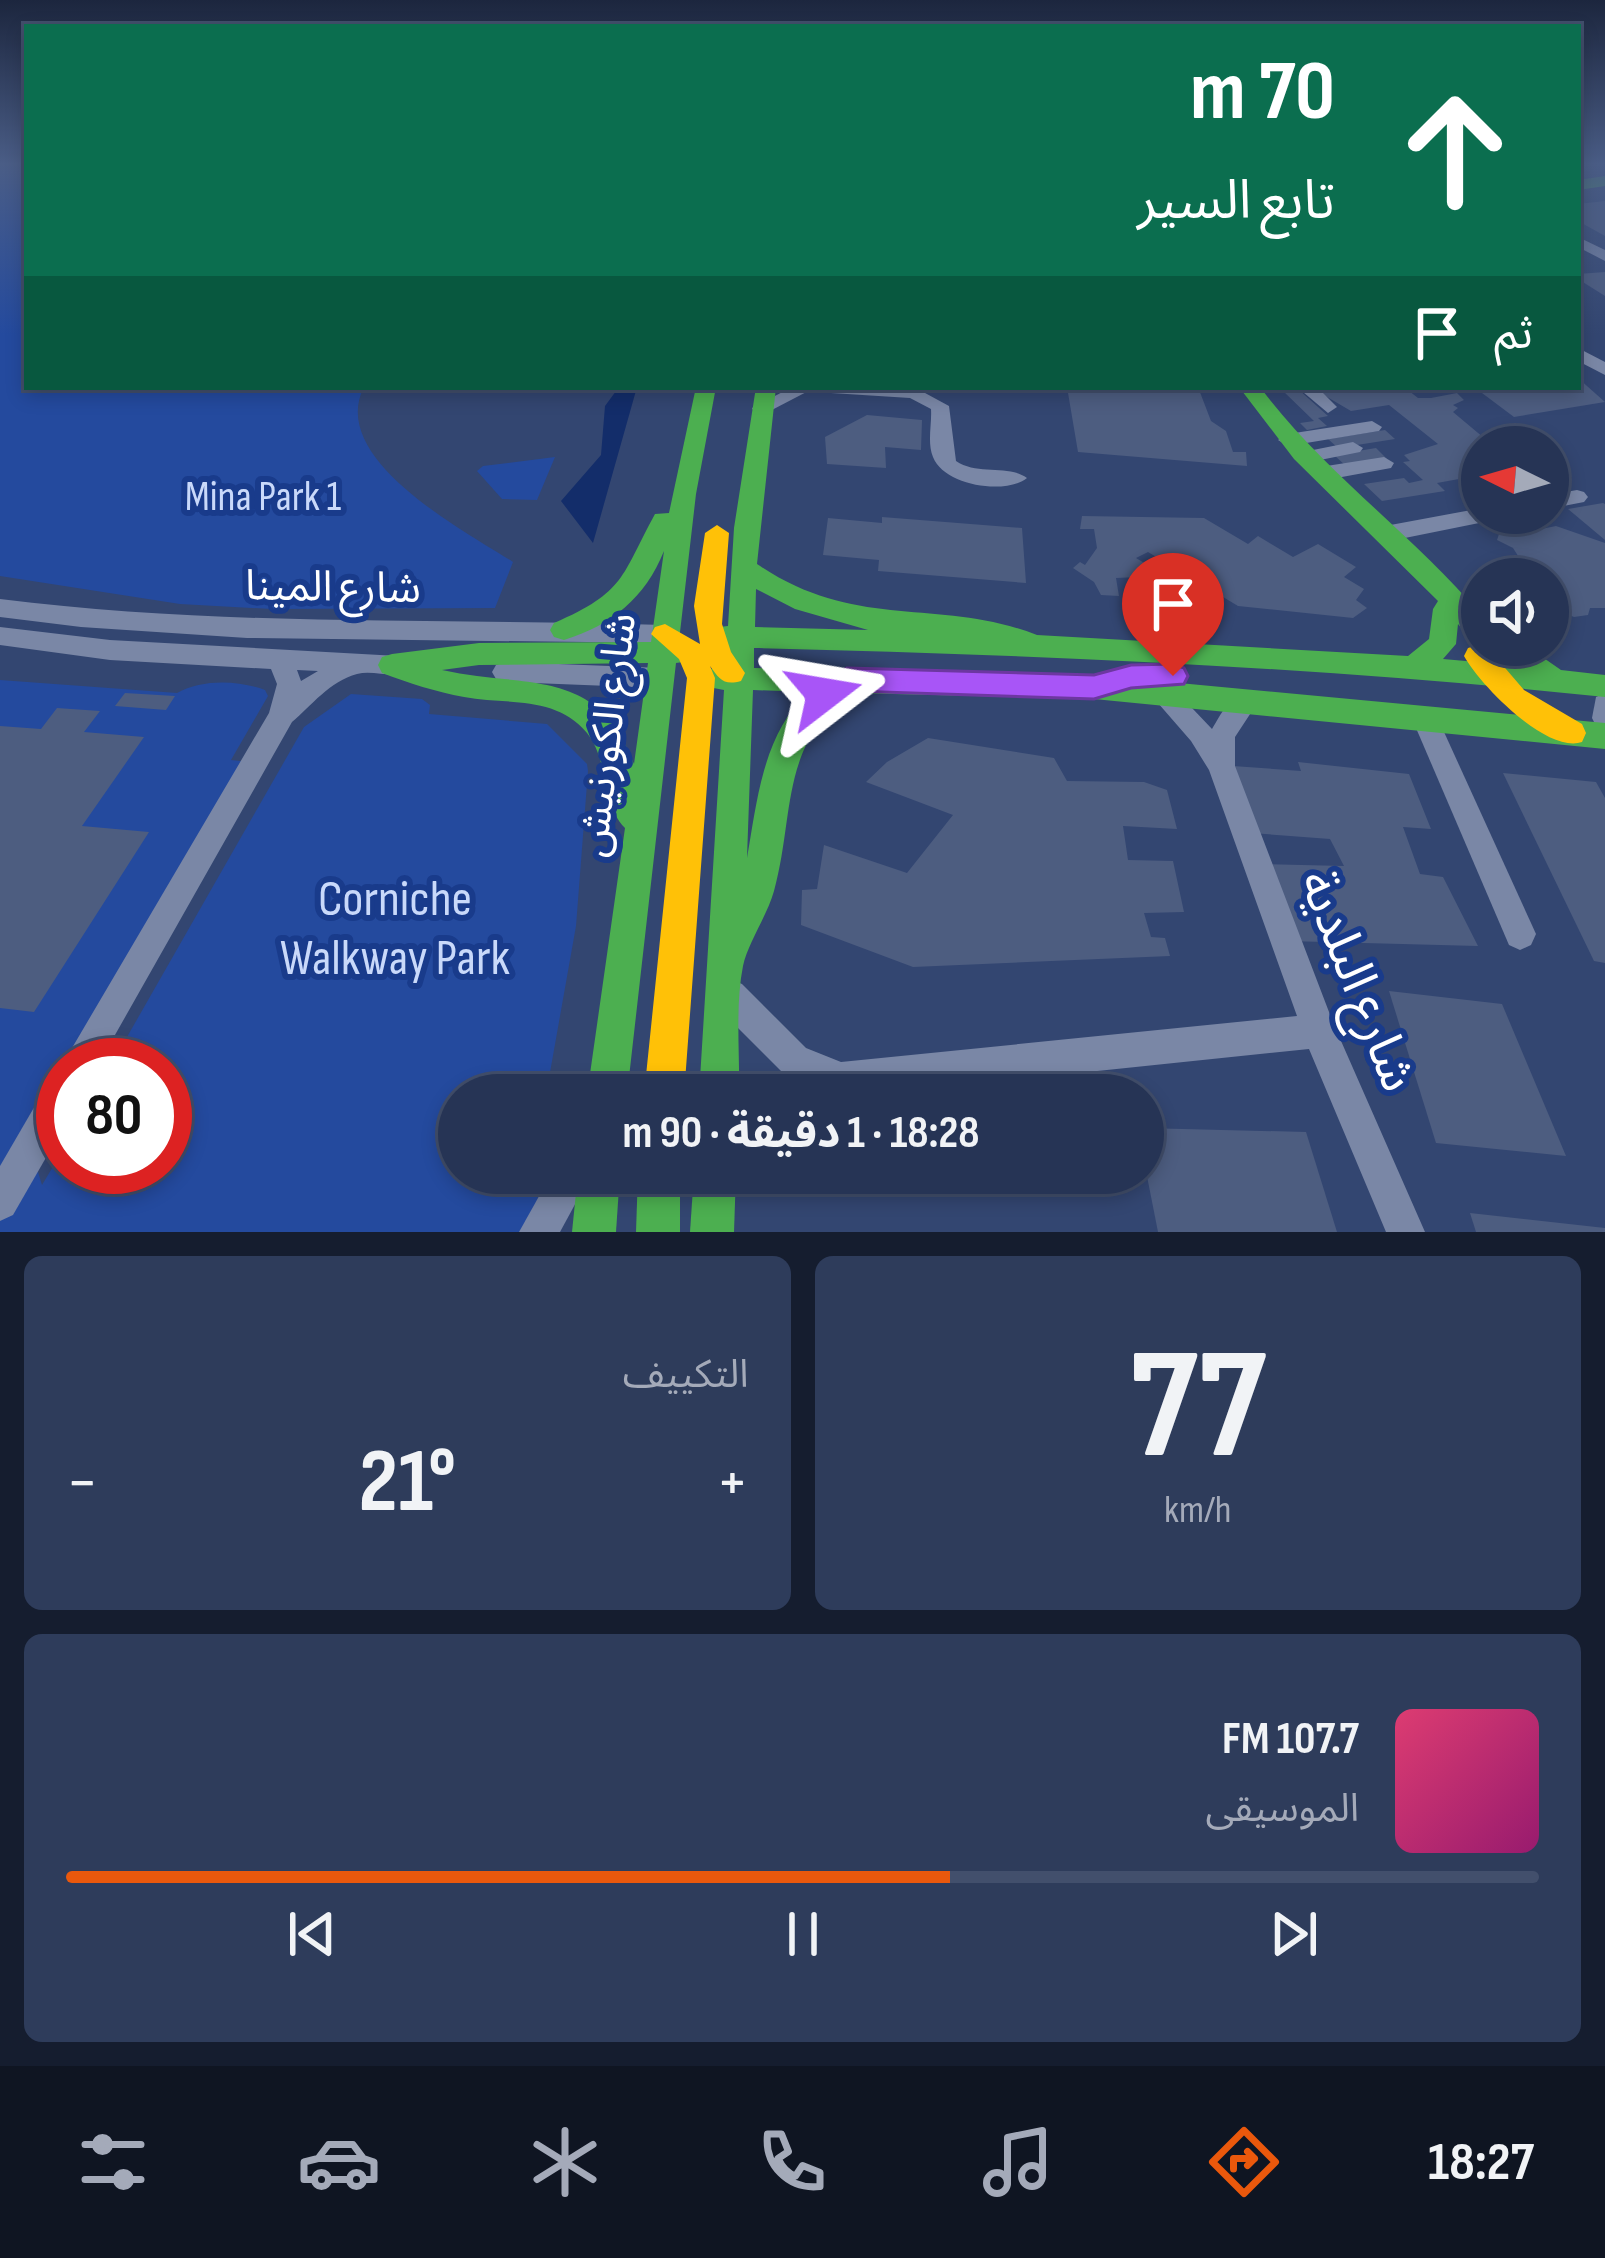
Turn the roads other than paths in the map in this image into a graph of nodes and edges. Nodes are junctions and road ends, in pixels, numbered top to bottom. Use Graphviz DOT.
graph roads {
  1 [pos="705,390"];
  2 [pos="795,390"];
  3 [pos="863,390"];
  4 [pos="1251,390"];
  5 [pos="1309,390"];
  6 [pos="763,398"];
  7 [pos="1328,407"];
  8 [pos="1372,427"];
  9 [pos="1353,448"];
  10 [pos="1304,457"];
  11 [pos="1384,463"];
  12 [pos="1017,478"];
  13 [pos="684,494"];
  14 [pos="1577,497"];
  15 [pos="1569,498"];
  16 [pos="721,500"];
  17 [pos="1461,519"];
  18 [pos="1385,534"];
  19 [pos="743,567"];
  20 [pos="0,608"];
  21 [pos="1461,613"];
  22 [pos="1461,623"];
  23 [pos="326,628"];
  24 [pos="564,630"];
  25 [pos="0,635"];
  26 [pos="739,638"];
  27 [pos="1033,645"];
  28 [pos="682,650"];
  29 [pos="279,659"];
  30 [pos="307,661"];
  31 [pos="355,664"];
  32 [pos="392,665"];
  33 [pos="1461,665"];
  34 [pos="1495,666"];
  35 [pos="1498,666"];
  36 [pos="1503,666"];
  37 [pos="1414,667"];
  38 [pos="701,678"];
  39 [pos="738,678"];
  40 [pos="847,680"];
  41 [pos="1605,686"];
  42 [pos="1094,687"];
  43 [pos="1164,695"];
  44 [pos="1245,701"];
  45 [pos="1605,704"];
  46 [pos="282,715"];
  47 [pos="1605,718"];
  48 [pos="1426,721"];
  49 [pos="1571,733"];
  50 [pos="1605,736"];
  51 [pos="1220,766"];
  52 [pos="639,849"];
  53 [pos="1520,934"];
  54 [pos="727,955"];
  55 [pos="725,991"];
  56 [pos="1319,1031"];
  57 [pos="96,1038"];
  58 [pos="610,1074"];
  59 [pos="666,1074"];
  60 [pos="720,1074"];
  61 [pos="829,1074"];
  62 [pos="892,1074"];
  63 [pos="36,1140"];
  64 [pos="561,1194"];
  65 [pos="597,1194"];
  66 [pos="659,1194"];
  67 [pos="717,1194"];
  68 [pos="0,1202"];
  69 [pos="538,1232"];
  70 [pos="594,1232"];
  71 [pos="658,1232"];
  72 [pos="712,1232"];
  73 [pos="1406,1232"];
  1 -- 13 [label="main road, شارع الكورنيش"];
  2 -- 6 [label="street"];
  3 -- 12 [label="street"];
  4 -- 10 [label="main road"];
  5 -- 7 [label="street"];
  6 -- 19 [label="main road"];
  8 -- 10 [label="street"];
  9 -- 10 [label="street"];
  10 -- 11 [label="street"];
  10 -- 18 [label="main road"];
  13 -- 24 [label="main road"];
  13 -- 28 [label="main road, شارع الكورنيش"];
  14 -- 15 [label="street"];
  16 -- 28 [label="main road"];
  17 -- 18 [label="street"];
  18 -- 21 [label="main road"];
  19 -- 26 [label="main road"];
  19 -- 27 [label="main road"];
  20 -- 23 [label="street, شارع المينا"];
  22 -- 37 [label="main road"];
  23 -- 24 [label="street, شارع المينا"];
  23 -- 30 [label="street"];
  24 -- 28 [label="street, شارع المينا"];
  25 -- 29 [label="street, شارع المينا"];
  26 -- 27 [label="main road"];
  26 -- 28 [label="main road"];
  26 -- 39 [label="main road"];
  27 -- 37 [label="main road"];
  28 -- 32 [label="main road"];
  28 -- 38 [label="main road"];
  28 -- 38 [label="main road"];
  28 -- 39 [label="main road"];
  28 -- 52 [label="main road, شارع الكورنيش"];
  29 -- 30 [label="street, شارع المينا"];
  29 -- 46 [label="street"];
  30 -- 31 [label="street, شارع المينا"];
  31 -- 32 [label="street, شارع المينا"];
  31 -- 46 [label="street"];
  32 -- 52 [label="main road"];
  33 -- 37 [label="main road"];
  34 -- 42 [label="main road"];
  35 -- 49 [label="main road"];
  36 -- 41 [label="main road"];
  38 -- 39 [label="main road"];
  38 -- 59 [label="main road"];
  39 -- 40 [label="main road"];
  39 -- 54 [label="main road"];
  40 -- 42 [label="main road"];
  40 -- 54 [label="main road"];
  42 -- 43 [label="main road"];
  43 -- 44 [label="main road"];
  43 -- 51 [label="street, شارع البلدية"];
  44 -- 48 [label="main road"];
  44 -- 51 [label="street"];
  45 -- 47 [label="street"];
  46 -- 57 [label="street"];
  48 -- 49 [label="main road"];
  48 -- 53 [label="street"];
  49 -- 50 [label="main road"];
  51 -- 56 [label="street, شارع البلدية"];
  52 -- 58 [label="main road, شارع الكورنيش"];
  54 -- 55 [label="main road"];
  55 -- 60 [label="main road"];
  55 -- 61 [label="street"];
  56 -- 62 [label="street"];
  56 -- 73 [label="street, شارع البلدية"];
  63 -- 68 [label="street"];
  64 -- 69 [label="street"];
  65 -- 70 [label="main road"];
  66 -- 71 [label="main road"];
  67 -- 72 [label="main road"];
}
